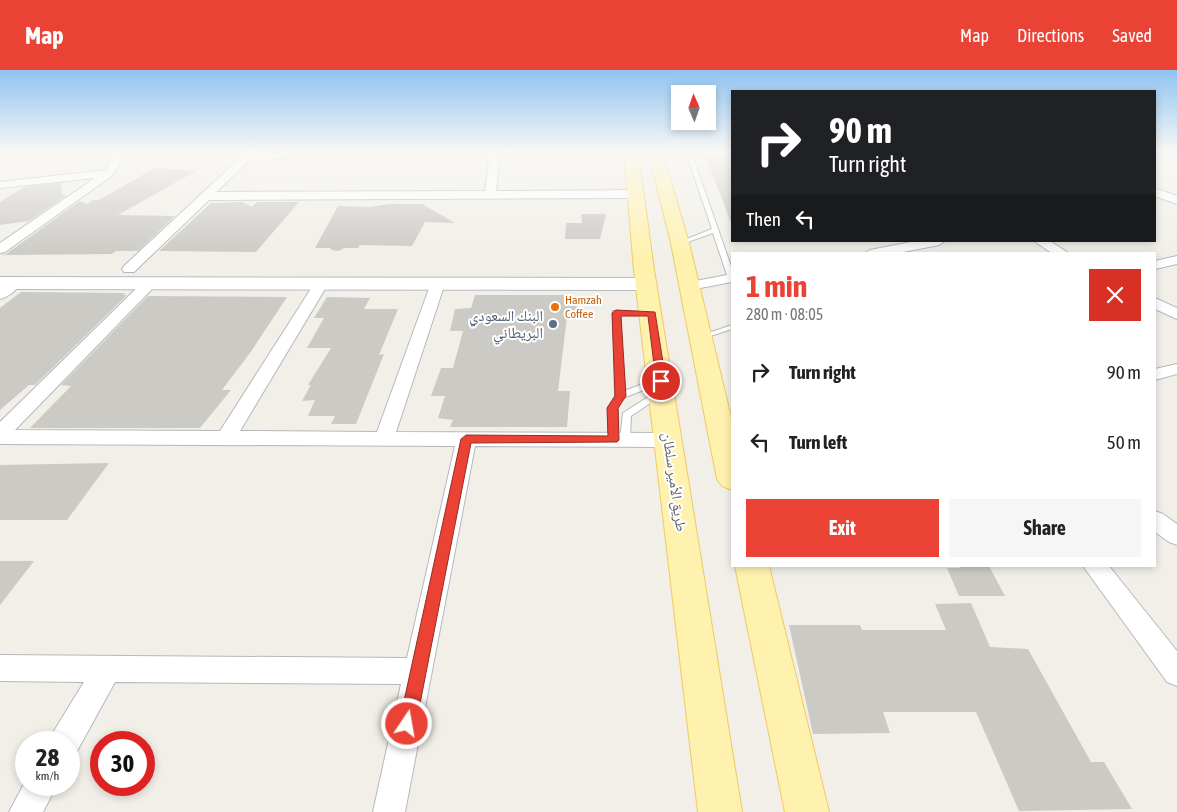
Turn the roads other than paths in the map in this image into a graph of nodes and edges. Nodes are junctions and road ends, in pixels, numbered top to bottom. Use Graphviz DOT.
graph roads {
  1 [pos="90,187"];
  2 [pos="215,187"];
  3 [pos="491,187"];
  4 [pos="635,187"];
  5 [pos="665,187"];
  6 [pos="700,187"];
  7 [pos="1156,192"];
  8 [pos="490,194"];
  9 [pos="636,194"];
  10 [pos="206,196"];
  11 [pos="1176,199"];
  12 [pos="1156,203"];
  13 [pos="715,230"];
  14 [pos="935,242"];
  15 [pos="1042,242"];
  16 [pos="680,243"];
  17 [pos="0,249"];
  18 [pos="880,252"];
  19 [pos="1060,252"];
  20 [pos="1177,260"];
  21 [pos="1156,265"];
  22 [pos="0,269"];
  23 [pos="129,269"];
  24 [pos="731,275"];
  25 [pos="399,276"];
  26 [pos="645,277"];
  27 [pos="731,278"];
  28 [pos="438,283"];
  29 [pos="150,284"];
  30 [pos="321,284"];
  31 [pos="690,286"];
  32 [pos="5,287"];
  33 [pos="1156,303"];
  34 [pos="652,314"];
  35 [pos="1177,314"];
  36 [pos="731,327"];
  37 [pos="701,337"];
  38 [pos="1177,369"];
  39 [pos="1156,375"];
  40 [pos="662,386"];
  41 [pos="620,396"];
  42 [pos="0,436"];
  43 [pos="226,438"];
  44 [pos="384,439"];
  45 [pos="466,439"];
  46 [pos="619,440"];
  47 [pos="669,440"];
  48 [pos="731,474"];
  49 [pos="1156,521"];
  50 [pos="1177,536"];
  51 [pos="752,567"];
  52 [pos="1096,567"];
  53 [pos="0,668"];
  54 [pos="108,668"];
  55 [pos="418,671"];
  56 [pos="1177,673"];
  57 [pos="71,731"];
  58 [pos="34,796"];
  59 [pos="25,812"];
  60 [pos="389,812"];
  61 [pos="720,812"];
  62 [pos="807,812"];
  1 -- 17 [label="street"];
  2 -- 10 [label="street"];
  3 -- 8 [label="street"];
  4 -- 9 [label="main road, طريق الأمير سلطان"];
  5 -- 16 [label="main road"];
  6 -- 13 [label="lane"];
  7 -- 11 [label="street"];
  8 -- 9 [label="street"];
  8 -- 10 [label="street"];
  9 -- 26 [label="main road, طريق الأمير سلطان"];
  10 -- 23 [label="street"];
  11 -- 12 [label="street"];
  13 -- 16 [label="lane"];
  13 -- 24 [label="lane"];
  14 -- 18 [label="street"];
  15 -- 19 [label="street"];
  16 -- 31 [label="main road"];
  20 -- 21 [label="street"];
  22 -- 23 [label="street"];
  23 -- 25 [label="street"];
  25 -- 26 [label="street"];
  25 -- 28 [label="street"];
  25 -- 30 [label="street"];
  26 -- 28 [label="street"];
  26 -- 34 [label="main road, طريق الأمير سلطان"];
  27 -- 31 [label="street"];
  28 -- 44 [label="street"];
  29 -- 30 [label="street"];
  29 -- 32 [label="street"];
  29 -- 42 [label="street"];
  30 -- 43 [label="street"];
  31 -- 37 [label="main road"];
  33 -- 35 [label="street"];
  34 -- 40 [label="main road, طريق الأمير سلطان"];
  34 -- 41 [label="lane"];
  36 -- 37 [label="lane"];
  37 -- 48 [label="main road"];
  38 -- 39 [label="street"];
  40 -- 41 [label="lane"];
  40 -- 46 [label="lane"];
  40 -- 47 [label="main road, طريق الأمير سلطان"];
  41 -- 46 [label="lane"];
  42 -- 43 [label="street"];
  43 -- 44 [label="street"];
  44 -- 45 [label="street"];
  45 -- 46 [label="street"];
  45 -- 55 [label="street"];
  46 -- 47 [label="street"];
  47 -- 61 [label="main road, طريق الأمير سلطان"];
  49 -- 50 [label="street"];
  51 -- 62 [label="main road"];
  52 -- 56 [label="street"];
  53 -- 54 [label="street"];
  54 -- 55 [label="street"];
  54 -- 57 [label="street"];
  55 -- 60 [label="street"];
  58 -- 59 [label="street"];
}
